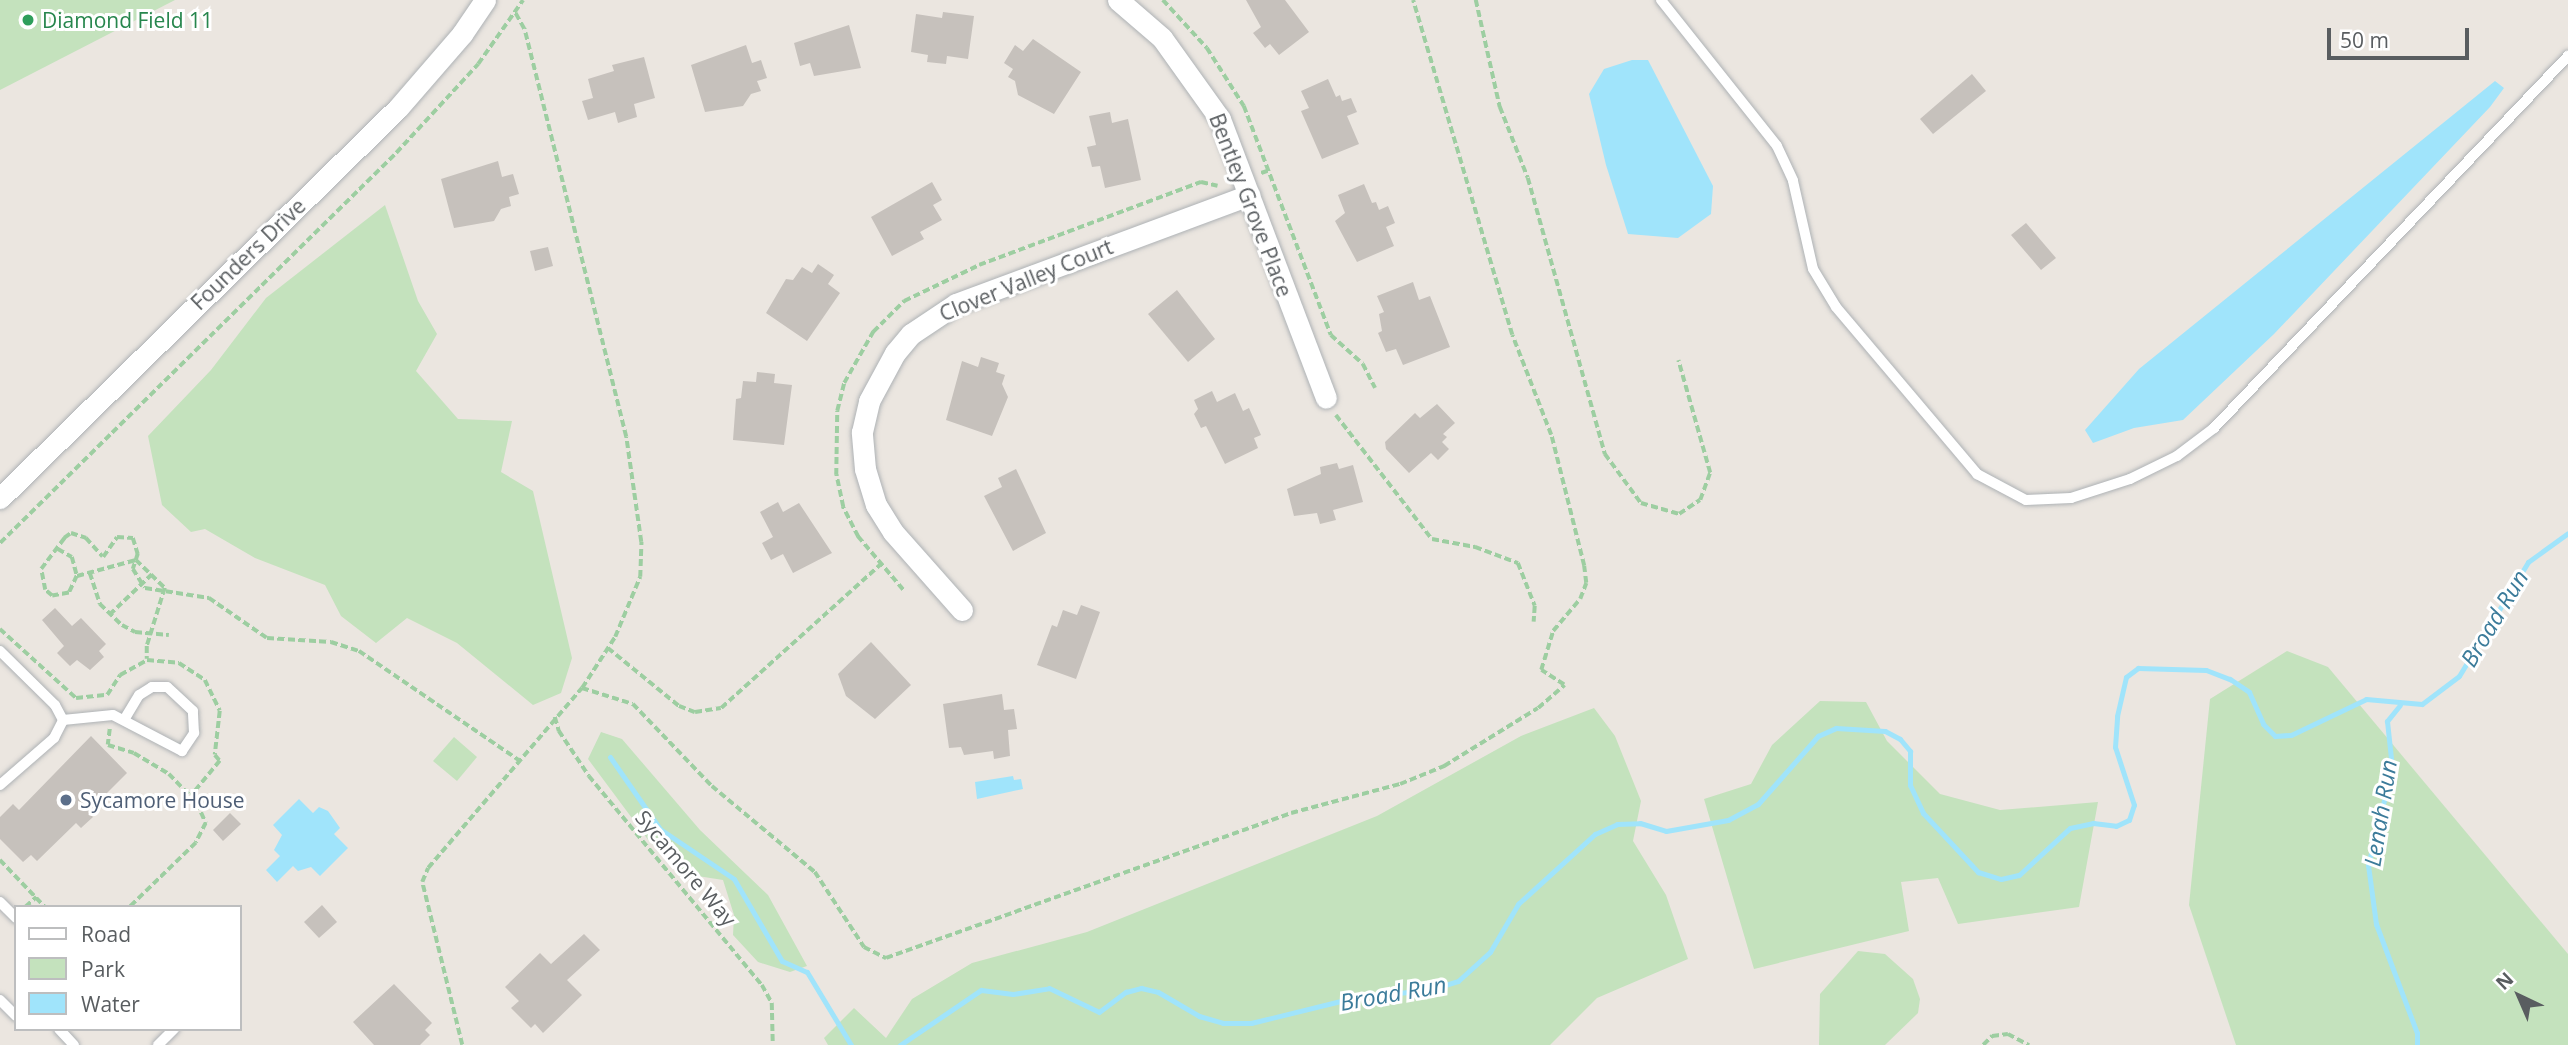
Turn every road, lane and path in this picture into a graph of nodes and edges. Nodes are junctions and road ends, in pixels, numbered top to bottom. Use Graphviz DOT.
graph roads {
  1 [pos="485,0"];
  2 [pos="523,0"];
  3 [pos="1118,0"];
  4 [pos="1163,0"];
  5 [pos="1413,0"];
  6 [pos="1476,0"];
  7 [pos="1661,0"];
  8 [pos="515,13"];
  9 [pos="2568,56"];
  10 [pos="1270,170"];
  11 [pos="1246,188"];
  12 [pos="1678,360"];
  13 [pos="1375,388"];
  14 [pos="1326,398"];
  15 [pos="0,498"];
  16 [pos="0,542"];
  17 [pos="58,549"];
  18 [pos="136,560"];
  19 [pos="880,565"];
  20 [pos="90,573"];
  21 [pos="152,574"];
  22 [pos="77,576"];
  23 [pos="140,585"];
  24 [pos="903,590"];
  25 [pos="165,591"];
  26 [pos="962,610"];
  27 [pos="109,615"];
  28 [pos="1534,622"];
  29 [pos="150,635"];
  30 [pos="169,635"];
  31 [pos="608,648"];
  32 [pos="0,651"];
  33 [pos="147,660"];
  34 [pos="582,688"];
  35 [pos="555,717"];
  36 [pos="63,720"];
  37 [pos="124,720"];
  38 [pos="100,728"];
  39 [pos="519,760"];
  40 [pos="0,785"];
  41 [pos="0,860"];
  42 [pos="36,897"];
  43 [pos="0,902"];
  44 [pos="27,905"];
  45 [pos="43,905"];
  46 [pos="132,905"];
  47 [pos="14,916"];
  48 [pos="0,1000"];
  49 [pos="14,1014"];
  50 [pos="61,1031"];
  51 [pos="172,1031"];
  52 [pos="74,1045"];
  53 [pos="158,1045"];
  54 [pos="462,1045"];
  55 [pos="773,1045"];
  56 [pos="1983,1045"];
  57 [pos="2029,1045"];
  1 -- 15 [label="street, Founders Drive"];
  2 -- 8 [label="path"];
  3 -- 11 [label="street, Bentley Grove Place"];
  4 -- 10 [label="path"];
  5 -- 34 [label="path"];
  6 -- 12 [label="path"];
  7 -- 9 [label="lane"];
  8 -- 16 [label="path"];
  8 -- 31 [label="path"];
  10 -- 11 [label="path"];
  10 -- 13 [label="path"];
  11 -- 14 [label="street, Bentley Grove Place"];
  11 -- 19 [label="path"];
  11 -- 26 [label="street, Clover Valley Court"];
  14 -- 28 [label="path"];
  17 -- 18 [label="path"];
  17 -- 22 [label="path"];
  17 -- 22 [label="path"];
  18 -- 20 [label="path"];
  18 -- 21 [label="path"];
  18 -- 23 [label="path"];
  19 -- 24 [label="path"];
  19 -- 31 [label="path"];
  20 -- 22 [label="path"];
  20 -- 27 [label="path"];
  21 -- 23 [label="path"];
  21 -- 25 [label="path"];
  23 -- 25 [label="path"];
  23 -- 27 [label="path"];
  25 -- 29 [label="path"];
  25 -- 39 [label="path"];
  27 -- 29 [label="path"];
  29 -- 30 [label="path"];
  29 -- 33 [label="path"];
  31 -- 34 [label="path"];
  32 -- 36 [label="lane"];
  34 -- 35 [label="path"];
  35 -- 39 [label="path"];
  35 -- 55 [label="path, Sycamore Way"];
  36 -- 37 [label="lane"];
  36 -- 40 [label="lane"];
  37 -- 37 [label="lane"];
  38 -- 46 [label="path"];
  39 -- 54 [label="path"];
  41 -- 42 [label="path"];
  42 -- 44 [label="path"];
  42 -- 45 [label="path"];
  43 -- 47 [label="lane"];
  48 -- 49 [label="lane"];
  50 -- 52 [label="lane"];
  51 -- 53 [label="lane"];
  56 -- 57 [label="path"];
}
